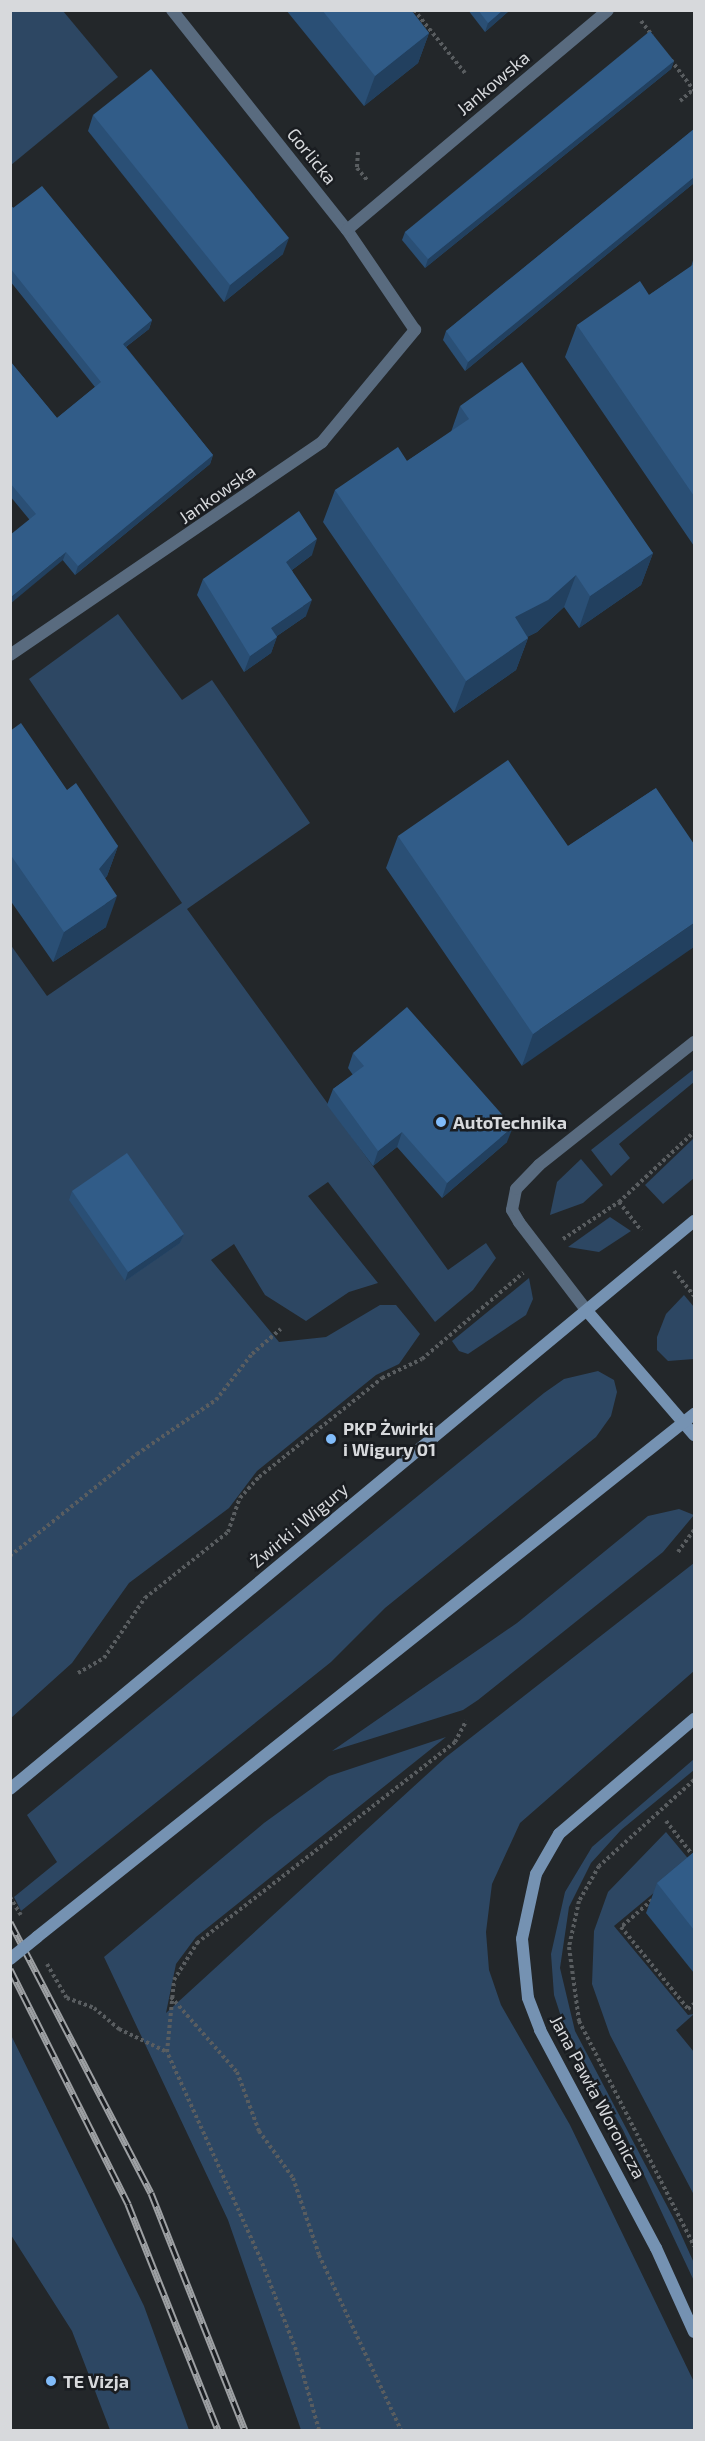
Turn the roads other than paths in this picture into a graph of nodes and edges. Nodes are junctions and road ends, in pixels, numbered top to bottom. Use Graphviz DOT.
graph roads {
  1 [pos="172,10"];
  2 [pos="608,10"];
  3 [pos="347,230"];
  4 [pos="415,330"];
  5 [pos="10,655"];
  6 [pos="694,1042"];
  7 [pos="694,1221"];
  8 [pos="587,1311"];
  9 [pos="694,1414"];
  10 [pos="684,1423"];
  11 [pos="694,1435"];
  12 [pos="694,1719"];
  13 [pos="10,1789"];
  14 [pos="10,1959"];
  15 [pos="694,2332"];
  1 -- 3 [label="street, Gorlicka"];
  2 -- 3 [label="street, Jankowska"];
  3 -- 4 [label="street, Gorlicka"];
  4 -- 5 [label="street, Jankowska"];
  6 -- 8 [label="street"];
  7 -- 8 [label="main road, Żwirki i Wigury"];
  8 -- 10 [label="main road"];
  8 -- 13 [label="main road, Żwirki i Wigury"];
  9 -- 10 [label="main road"];
  10 -- 11 [label="main road"];
  10 -- 14 [label="main road, bridge"];
  12 -- 15 [label="main road, Jana Pawła Woronicza"];
}
